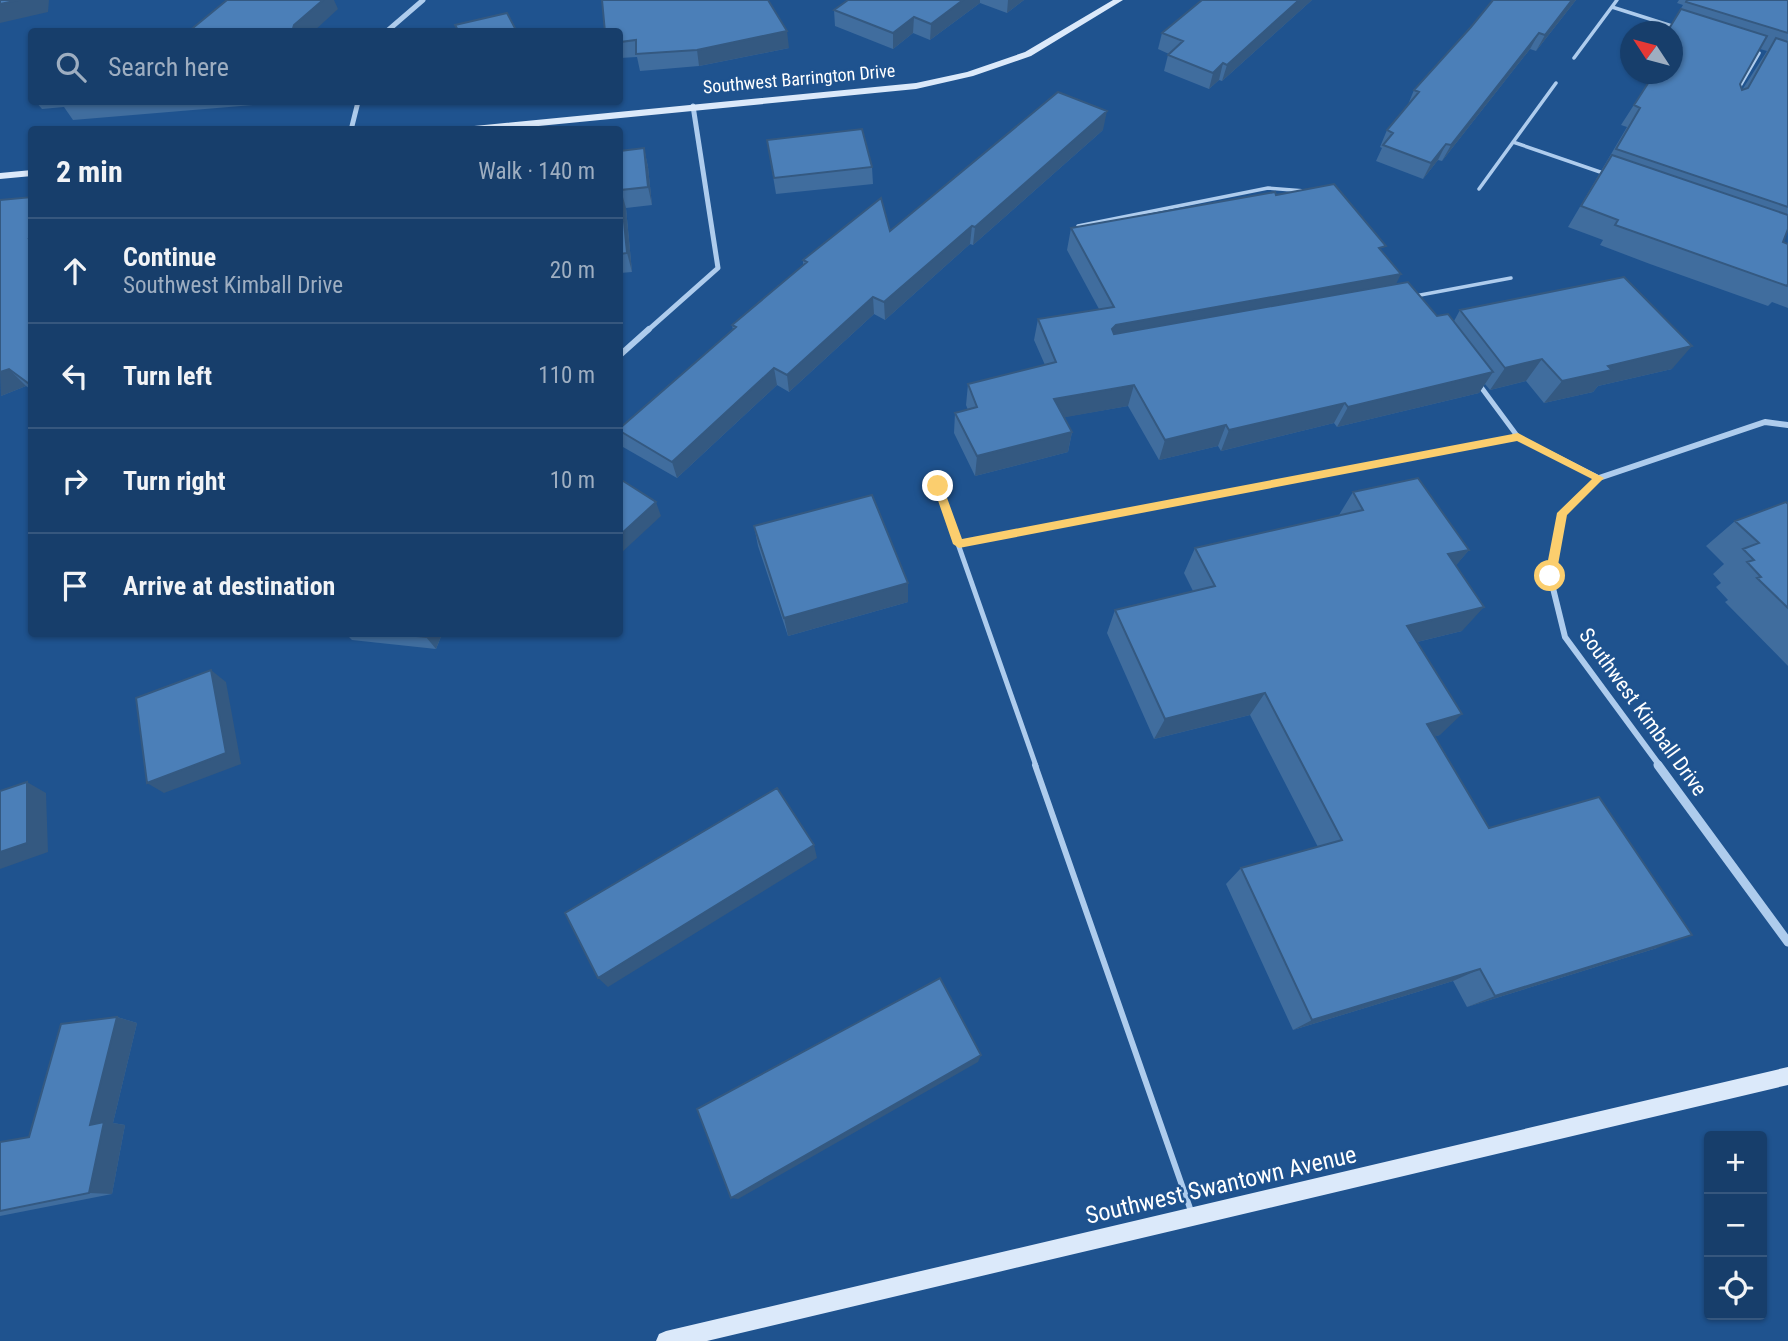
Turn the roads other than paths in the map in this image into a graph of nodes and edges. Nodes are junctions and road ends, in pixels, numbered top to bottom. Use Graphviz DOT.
graph roads {
  1 [pos="423,0"];
  2 [pos="1119,0"];
  3 [pos="1617,0"];
  4 [pos="1612,7"];
  5 [pos="391,28"];
  6 [pos="1685,30"];
  7 [pos="1747,49"];
  8 [pos="1759,53"];
  9 [pos="1769,56"];
  10 [pos="1574,58"];
  11 [pos="1556,83"];
  12 [pos="1735,95"];
  13 [pos="357,105"];
  14 [pos="693,106"];
  15 [pos="352,126"];
  16 [pos="502,126"];
  17 [pos="1513,142"];
  18 [pos="28,173"];
  19 [pos="0,176"];
  20 [pos="1618,178"];
  21 [pos="1479,189"];
  22 [pos="1316,192"];
  23 [pos="1078,226"];
  24 [pos="1511,278"];
  25 [pos="1421,307"];
  26 [pos="623,352"];
  27 [pos="1470,372"];
  28 [pos="1788,425"];
  29 [pos="1518,437"];
  30 [pos="1599,478"];
  31 [pos="938,486"];
  32 [pos="959,544"];
  33 [pos="1788,942"];
  34 [pos="1788,1076"];
  35 [pos="1193,1217"];
  36 [pos="666,1341"];
  1 -- 5 [label="street"];
  2 -- 14 [label="street, Southwest Barrington Drive"];
  3 -- 4 [label="lane"];
  4 -- 6 [label="lane"];
  4 -- 10 [label="lane"];
  7 -- 8 [label="lane"];
  8 -- 9 [label="lane"];
  8 -- 12 [label="lane"];
  11 -- 17 [label="lane"];
  13 -- 15 [label="street"];
  14 -- 16 [label="street, Southwest Barrington Drive"];
  14 -- 26 [label="street"];
  17 -- 20 [label="lane"];
  17 -- 21 [label="lane"];
  18 -- 19 [label="street"];
  22 -- 23 [label="lane"];
  24 -- 25 [label="lane"];
  27 -- 29 [label="lane"];
  28 -- 30 [label="street, Southwest Kimball Drive"];
  29 -- 30 [label="lane"];
  29 -- 32 [label="lane"];
  30 -- 33 [label="street, Southwest Kimball Drive"];
  31 -- 32 [label="lane"];
  32 -- 35 [label="lane"];
  34 -- 35 [label="street, Southwest Swantown Avenue"];
  35 -- 36 [label="street, Southwest Swantown Avenue"];
}
